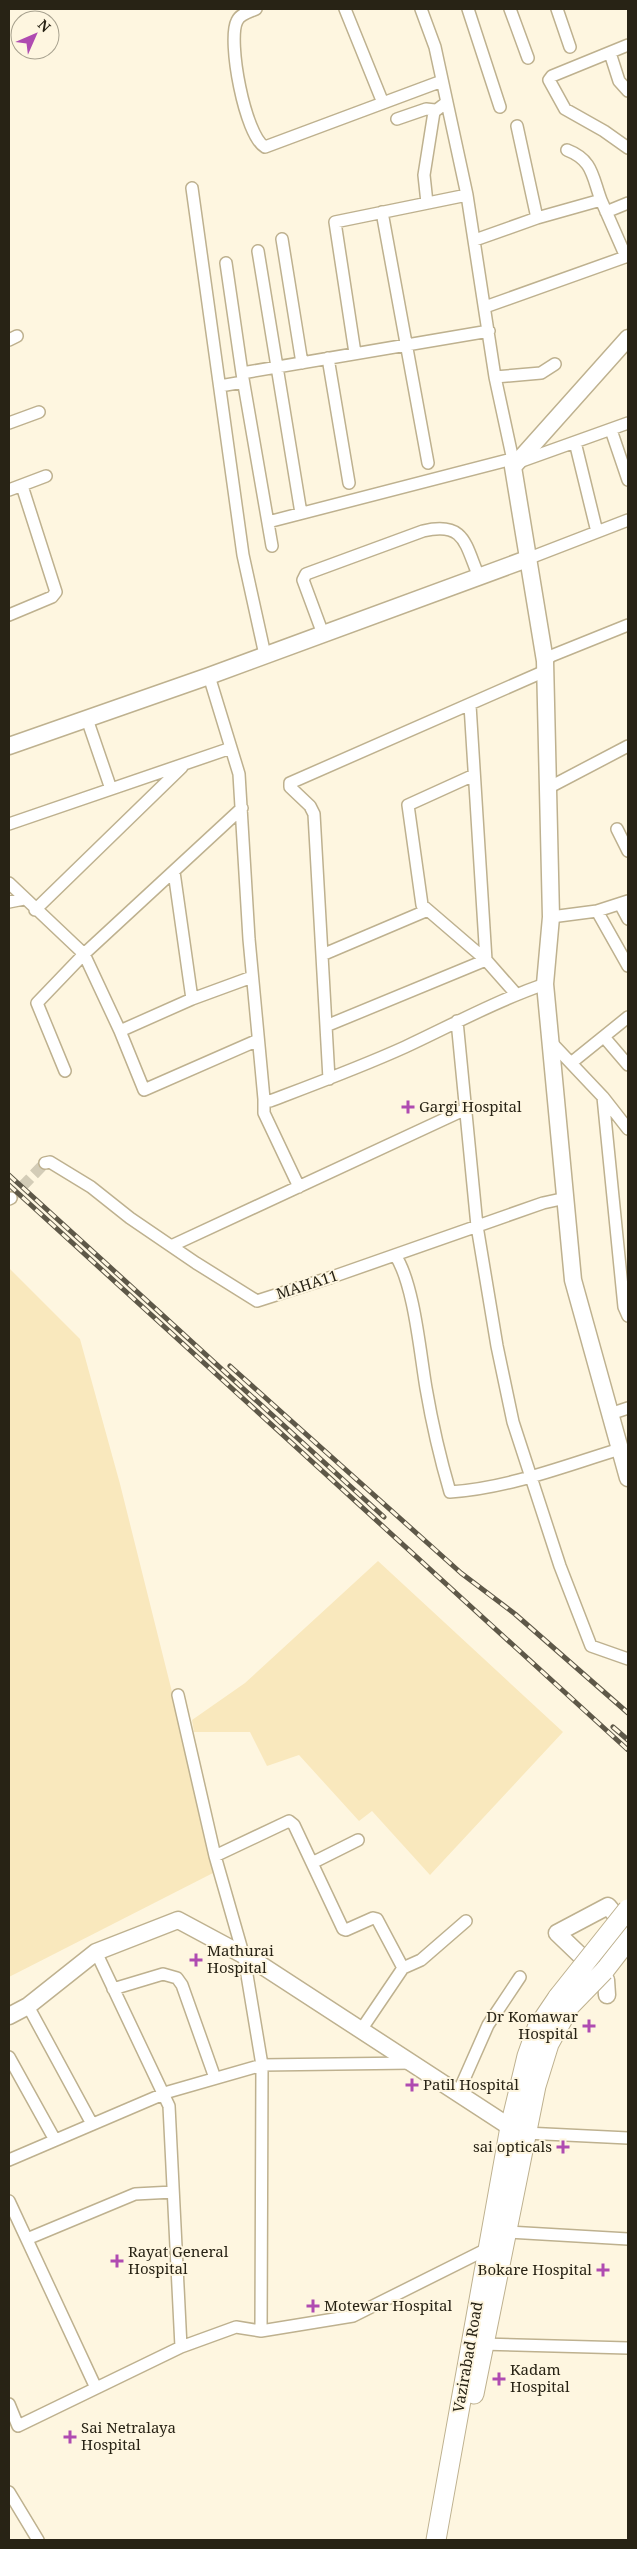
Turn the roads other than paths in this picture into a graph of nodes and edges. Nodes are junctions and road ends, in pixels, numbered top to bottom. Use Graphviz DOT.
graph roads {
  1 [pos="256,9"];
  2 [pos="345,9"];
  3 [pos="421,9"];
  4 [pos="468,9"];
  5 [pos="510,9"];
  6 [pos="556,9"];
  7 [pos="628,45"];
  8 [pos="570,47"];
  9 [pos="610,53"];
  10 [pos="528,58"];
  11 [pos="442,81"];
  12 [pos="628,91"];
  13 [pos="447,102"];
  14 [pos="382,103"];
  15 [pos="500,106"];
  16 [pos="435,110"];
  17 [pos="397,119"];
  18 [pos="518,126"];
  19 [pos="628,148"];
  20 [pos="567,150"];
  21 [pos="192,188"];
  22 [pos="467,195"];
  23 [pos="601,200"];
  24 [pos="428,203"];
  25 [pos="628,203"];
  26 [pos="382,212"];
  27 [pos="606,212"];
  28 [pos="537,218"];
  29 [pos="282,239"];
  30 [pos="474,240"];
  31 [pos="258,251"];
  32 [pos="627,257"];
  33 [pos="226,263"];
  34 [pos="485,307"];
  35 [pos="488,331"];
  36 [pos="628,338"];
  37 [pos="408,344"];
  38 [pos="355,353"];
  39 [pos="328,358"];
  40 [pos="302,363"];
  41 [pos="555,364"];
  42 [pos="277,367"];
  43 [pos="495,377"];
  44 [pos="242,378"];
  45 [pos="220,386"];
  46 [pos="39,412"];
  47 [pos="9,423"];
  48 [pos="628,423"];
  49 [pos="611,430"];
  50 [pos="575,442"];
  51 [pos="514,462"];
  52 [pos="428,463"];
  53 [pos="46,476"];
  54 [pos="628,480"];
  55 [pos="349,483"];
  56 [pos="22,486"];
  57 [pos="9,490"];
  58 [pos="301,513"];
  59 [pos="628,520"];
  60 [pos="268,522"];
  61 [pos="597,532"];
  62 [pos="272,546"];
  63 [pos="526,559"];
  64 [pos="479,577"];
  65 [pos="9,614"];
  66 [pos="628,625"];
  67 [pos="323,634"];
  68 [pos="266,655"];
  69 [pos="545,666"];
  70 [pos="209,676"];
  71 [pos="470,705"];
  72 [pos="87,719"];
  73 [pos="9,746"];
  74 [pos="628,746"];
  75 [pos="231,748"];
  76 [pos="185,764"];
  77 [pos="474,776"];
  78 [pos="548,788"];
  79 [pos="111,789"];
  80 [pos="242,808"];
  81 [pos="9,824"];
  82 [pos="617,829"];
  83 [pos="628,851"];
  84 [pos="174,872"];
  85 [pos="9,883"];
  86 [pos="24,899"];
  87 [pos="9,902"];
  88 [pos="624,902"];
  89 [pos="35,910"];
  90 [pos="428,910"];
  91 [pos="597,911"];
  92 [pos="552,917"];
  93 [pos="628,919"];
  94 [pos="84,954"];
  95 [pos="322,955"];
  96 [pos="486,960"];
  97 [pos="628,966"];
  98 [pos="252,977"];
  99 [pos="545,984"];
  100 [pos="516,994"];
  101 [pos="192,998"];
  102 [pos="628,1017"];
  103 [pos="458,1021"];
  104 [pos="326,1026"];
  105 [pos="120,1031"];
  106 [pos="604,1037"];
  107 [pos="258,1040"];
  108 [pos="550,1040"];
  109 [pos="571,1063"];
  110 [pos="628,1066"];
  111 [pos="64,1071"];
  112 [pos="329,1079"];
  113 [pos="603,1097"];
  114 [pos="264,1099"];
  115 [pos="466,1109"];
  116 [pos="628,1129"];
  117 [pos="45,1163"];
  118 [pos="299,1186"];
  119 [pos="566,1198"];
  120 [pos="477,1226"];
  121 [pos="171,1246"];
  122 [pos="395,1255"];
  123 [pos="628,1316"];
  124 [pos="628,1408"];
  125 [pos="610,1414"];
  126 [pos="620,1449"];
  127 [pos="627,1472"];
  128 [pos="531,1476"];
  129 [pos="628,1659"];
  130 [pos="178,1695"];
  131 [pos="358,1840"];
  132 [pos="216,1856"];
  133 [pos="312,1863"];
  134 [pos="628,1910"];
  135 [pos="466,1921"];
  136 [pos="628,1930"];
  137 [pos="628,1940"];
  138 [pos="96,1952"];
  139 [pos="244,1957"];
  140 [pos="403,1968"];
  141 [pos="520,1977"];
  142 [pos="113,1988"];
  143 [pos="607,1995"];
  144 [pos="564,2001"];
  145 [pos="28,2006"];
  146 [pos="9,2016"];
  147 [pos="361,2030"];
  148 [pos="9,2057"];
  149 [pos="412,2063"];
  150 [pos="262,2065"];
  151 [pos="215,2078"];
  152 [pos="458,2093"];
  153 [pos="163,2094"];
  154 [pos="92,2124"];
  155 [pos="518,2130"];
  156 [pos="628,2138"];
  157 [pos="55,2140"];
  158 [pos="10,2158"];
  159 [pos="508,2185"];
  160 [pos="173,2192"];
  161 [pos="9,2201"];
  162 [pos="508,2232"];
  163 [pos="27,2239"];
  164 [pos="628,2239"];
  165 [pos="487,2250"];
  166 [pos="260,2331"];
  167 [pos="477,2343"];
  168 [pos="181,2347"];
  169 [pos="628,2348"];
  170 [pos="96,2388"];
  171 [pos="9,2404"];
  172 [pos="9,2492"];
  173 [pos="38,2540"];
  174 [pos="436,2540"];
  175 [pos="447,2540"];
  1 -- 14 [label="street"];
  2 -- 14 [label="street"];
  3 -- 11 [label="street"];
  4 -- 15 [label="street"];
  5 -- 10 [label="street"];
  6 -- 8 [label="street"];
  7 -- 9 [label="street"];
  9 -- 12 [label="street"];
  9 -- 19 [label="street"];
  11 -- 13 [label="street"];
  11 -- 14 [label="street"];
  13 -- 16 [label="street"];
  13 -- 22 [label="street"];
  16 -- 17 [label="street"];
  16 -- 24 [label="street"];
  18 -- 28 [label="street"];
  20 -- 23 [label="street"];
  21 -- 45 [label="street"];
  22 -- 24 [label="street"];
  22 -- 30 [label="street"];
  23 -- 27 [label="street"];
  23 -- 28 [label="street"];
  24 -- 26 [label="street"];
  25 -- 27 [label="street"];
  26 -- 37 [label="street"];
  26 -- 38 [label="street"];
  27 -- 32 [label="street"];
  28 -- 30 [label="street"];
  29 -- 40 [label="street"];
  30 -- 34 [label="street"];
  31 -- 42 [label="street"];
  32 -- 34 [label="street"];
  33 -- 44 [label="street"];
  34 -- 35 [label="street"];
  35 -- 37 [label="street"];
  35 -- 43 [label="street"];
  36 -- 51 [label="street"];
  37 -- 38 [label="street"];
  37 -- 52 [label="street"];
  38 -- 39 [label="street"];
  39 -- 40 [label="street"];
  39 -- 55 [label="street"];
  40 -- 42 [label="street"];
  41 -- 43 [label="street"];
  42 -- 44 [label="street"];
  42 -- 58 [label="street"];
  43 -- 51 [label="street"];
  44 -- 45 [label="street"];
  44 -- 60 [label="street"];
  45 -- 68 [label="street"];
  46 -- 47 [label="street"];
  48 -- 49 [label="street"];
  49 -- 50 [label="street"];
  49 -- 54 [label="street"];
  50 -- 51 [label="street"];
  50 -- 61 [label="street"];
  51 -- 58 [label="street"];
  51 -- 63 [label="street"];
  53 -- 56 [label="street"];
  56 -- 57 [label="street"];
  56 -- 65 [label="street"];
  58 -- 60 [label="street"];
  59 -- 61 [label="street"];
  60 -- 62 [label="street"];
  61 -- 63 [label="street"];
  63 -- 64 [label="street"];
  63 -- 69 [label="street"];
  64 -- 67 [label="street"];
  64 -- 67 [label="street"];
  66 -- 69 [label="street"];
  67 -- 68 [label="street"];
  68 -- 70 [label="street"];
  69 -- 71 [label="street"];
  69 -- 78 [label="street"];
  70 -- 72 [label="street"];
  70 -- 75 [label="street"];
  71 -- 77 [label="street"];
  71 -- 95 [label="street"];
  72 -- 73 [label="street"];
  72 -- 79 [label="street"];
  74 -- 78 [label="street"];
  75 -- 76 [label="street"];
  75 -- 80 [label="street"];
  76 -- 79 [label="street"];
  76 -- 89 [label="street"];
  77 -- 90 [label="street"];
  77 -- 96 [label="street"];
  78 -- 92 [label="street"];
  79 -- 81 [label="street"];
  80 -- 84 [label="street"];
  80 -- 98 [label="street"];
  82 -- 83 [label="street"];
  84 -- 94 [label="street"];
  84 -- 101 [label="street"];
  85 -- 86 [label="street"];
  86 -- 87 [label="street"];
  86 -- 89 [label="street"];
  88 -- 91 [label="street"];
  88 -- 93 [label="street"];
  89 -- 94 [label="street"];
  90 -- 95 [label="street"];
  90 -- 96 [label="street"];
  91 -- 92 [label="street"];
  91 -- 97 [label="street"];
  92 -- 99 [label="street"];
  94 -- 105 [label="street"];
  94 -- 111 [label="street"];
  95 -- 104 [label="street"];
  96 -- 100 [label="street"];
  96 -- 104 [label="street"];
  98 -- 101 [label="street"];
  98 -- 107 [label="street"];
  99 -- 100 [label="street"];
  99 -- 108 [label="street"];
  100 -- 103 [label="street"];
  101 -- 105 [label="street"];
  102 -- 106 [label="street"];
  103 -- 112 [label="street"];
  103 -- 115 [label="street"];
  104 -- 112 [label="street"];
  105 -- 107 [label="street"];
  106 -- 109 [label="street"];
  106 -- 110 [label="street"];
  107 -- 114 [label="street"];
  108 -- 109 [label="street"];
  108 -- 119 [label="street"];
  109 -- 113 [label="street"];
  112 -- 114 [label="street"];
  113 -- 116 [label="street"];
  113 -- 123 [label="street"];
  114 -- 118 [label="street"];
  115 -- 118 [label="street"];
  115 -- 120 [label="street"];
  117 -- 121 [label="street, MAHA11"];
  118 -- 121 [label="street"];
  119 -- 120 [label="street, MAHA11"];
  119 -- 125 [label="street"];
  120 -- 122 [label="street, MAHA11"];
  120 -- 128 [label="street"];
  121 -- 122 [label="street, MAHA11"];
  122 -- 128 [label="street"];
  124 -- 125 [label="street"];
  125 -- 126 [label="street"];
  126 -- 127 [label="street"];
  126 -- 128 [label="street"];
  128 -- 129 [label="street"];
  130 -- 132 [label="street"];
  131 -- 133 [label="street"];
  132 -- 133 [label="street"];
  132 -- 139 [label="street"];
  133 -- 140 [label="street"];
  134 -- 144 [label="main road, Vazirabad Road, bridge"];
  135 -- 140 [label="street"];
  136 -- 143 [label="street"];
  137 -- 144 [label="main road, Vazirabad Road, bridge"];
  138 -- 139 [label="street"];
  138 -- 142 [label="street"];
  138 -- 145 [label="street"];
  139 -- 147 [label="street"];
  139 -- 150 [label="street"];
  140 -- 147 [label="street"];
  141 -- 152 [label="street"];
  142 -- 151 [label="street"];
  142 -- 153 [label="street"];
  144 -- 155 [label="main road, Vazirabad Road"];
  145 -- 146 [label="street"];
  145 -- 154 [label="street"];
  147 -- 149 [label="street"];
  148 -- 157 [label="street"];
  149 -- 150 [label="street"];
  149 -- 152 [label="street"];
  150 -- 151 [label="street"];
  150 -- 166 [label="street"];
  151 -- 153 [label="street"];
  152 -- 155 [label="street"];
  153 -- 154 [label="street"];
  153 -- 160 [label="street"];
  154 -- 157 [label="street"];
  155 -- 156 [label="street"];
  155 -- 159 [label="main road, Vazirabad Road"];
  157 -- 158 [label="street"];
  159 -- 162 [label="main road, Vazirabad Road"];
  159 -- 165 [label="main road, Vazirabad Road"];
  160 -- 163 [label="street"];
  160 -- 168 [label="street"];
  161 -- 163 [label="street"];
  162 -- 164 [label="street"];
  162 -- 167 [label="main road, Vazirabad Road"];
  163 -- 170 [label="street"];
  165 -- 166 [label="street"];
  165 -- 167 [label="main road, Vazirabad Road"];
  166 -- 168 [label="street"];
  167 -- 169 [label="street"];
  167 -- 174 [label="main road, Vazirabad Road"];
  167 -- 175 [label="main road, Vazirabad Road"];
  168 -- 170 [label="street"];
  170 -- 171 [label="street"];
  172 -- 173 [label="street"];
}
